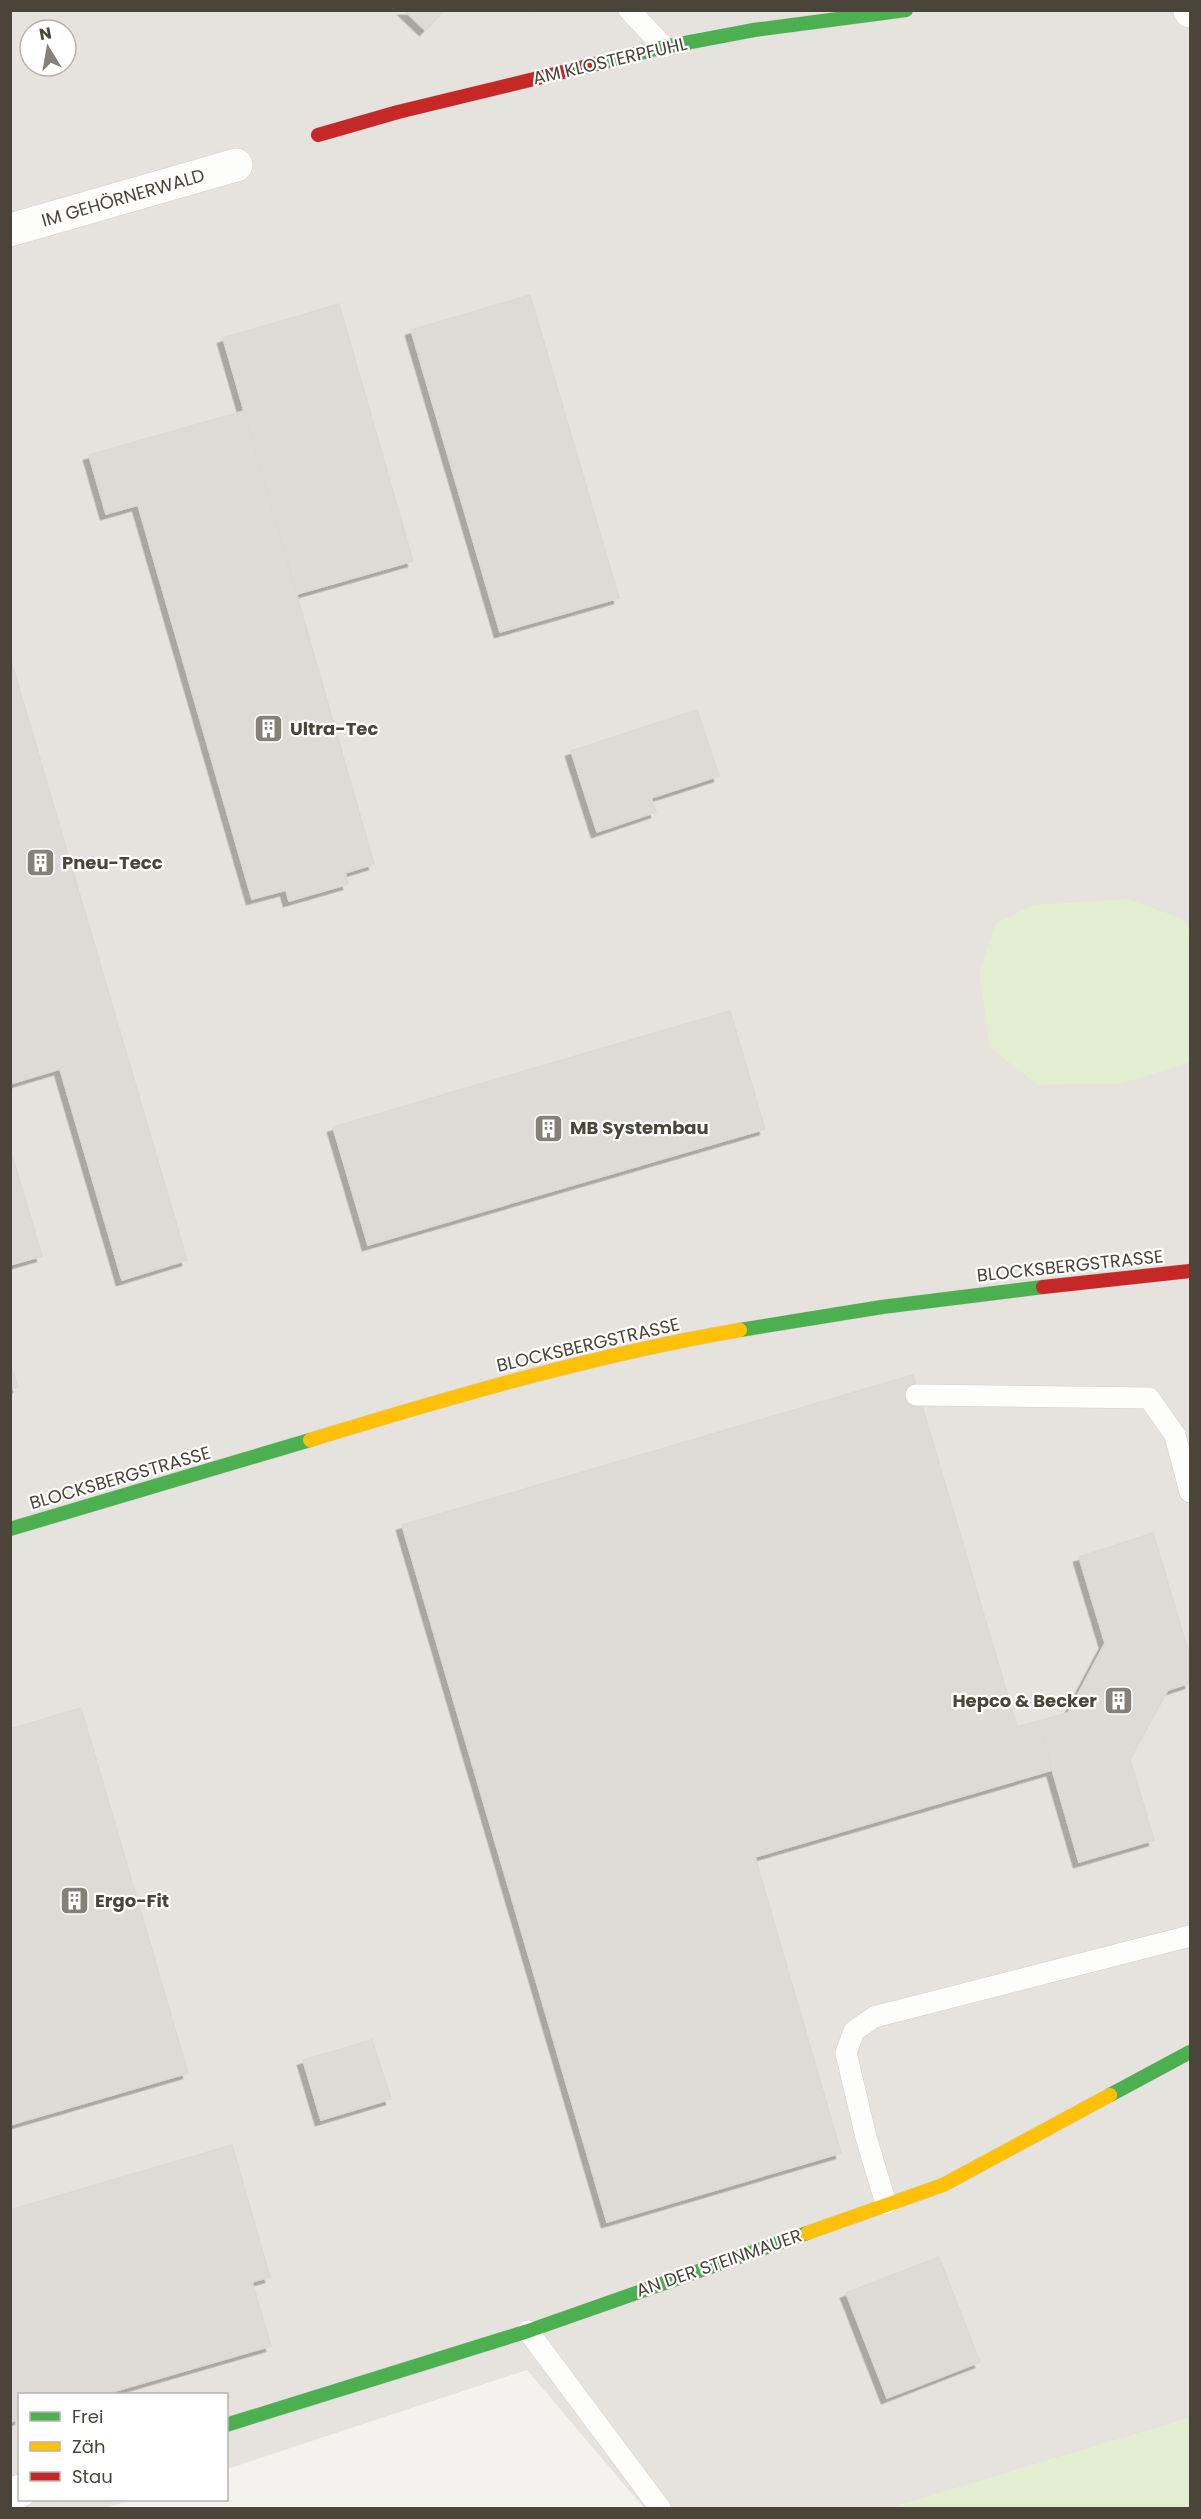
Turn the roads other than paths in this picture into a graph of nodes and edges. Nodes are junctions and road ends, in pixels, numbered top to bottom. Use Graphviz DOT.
graph roads {
  1 [pos="628,10"];
  2 [pos="906,10"];
  3 [pos="664,47"];
  4 [pos="318,135"];
  5 [pos="236,165"];
  6 [pos="10,230"];
  7 [pos="1191,1271"];
  8 [pos="915,1395"];
  9 [pos="1183,1433"];
  10 [pos="1191,1492"];
  11 [pos="10,1528"];
  12 [pos="1191,1936"];
  13 [pos="1191,2052"];
  14 [pos="886,2204"];
  15 [pos="528,2331"];
  16 [pos="228,2425"];
  17 [pos="660,2508"];
  1 -- 3 [label="lane"];
  2 -- 3 [label="street, AM KLOSTERPFUHL"];
  3 -- 4 [label="street, AM KLOSTERPFUHL"];
  5 -- 6 [label="street, IM GEHÖRNERWALD"];
  7 -- 11 [label="street, BLOCKSBERGSTRASSE"];
  8 -- 9 [label="lane"];
  9 -- 10 [label="lane"];
  12 -- 14 [label="lane"];
  13 -- 14 [label="street, AN DER STEINMAUER"];
  14 -- 15 [label="street, AN DER STEINMAUER"];
  15 -- 16 [label="street, AN DER STEINMAUER"];
  15 -- 17 [label="lane"];
}
